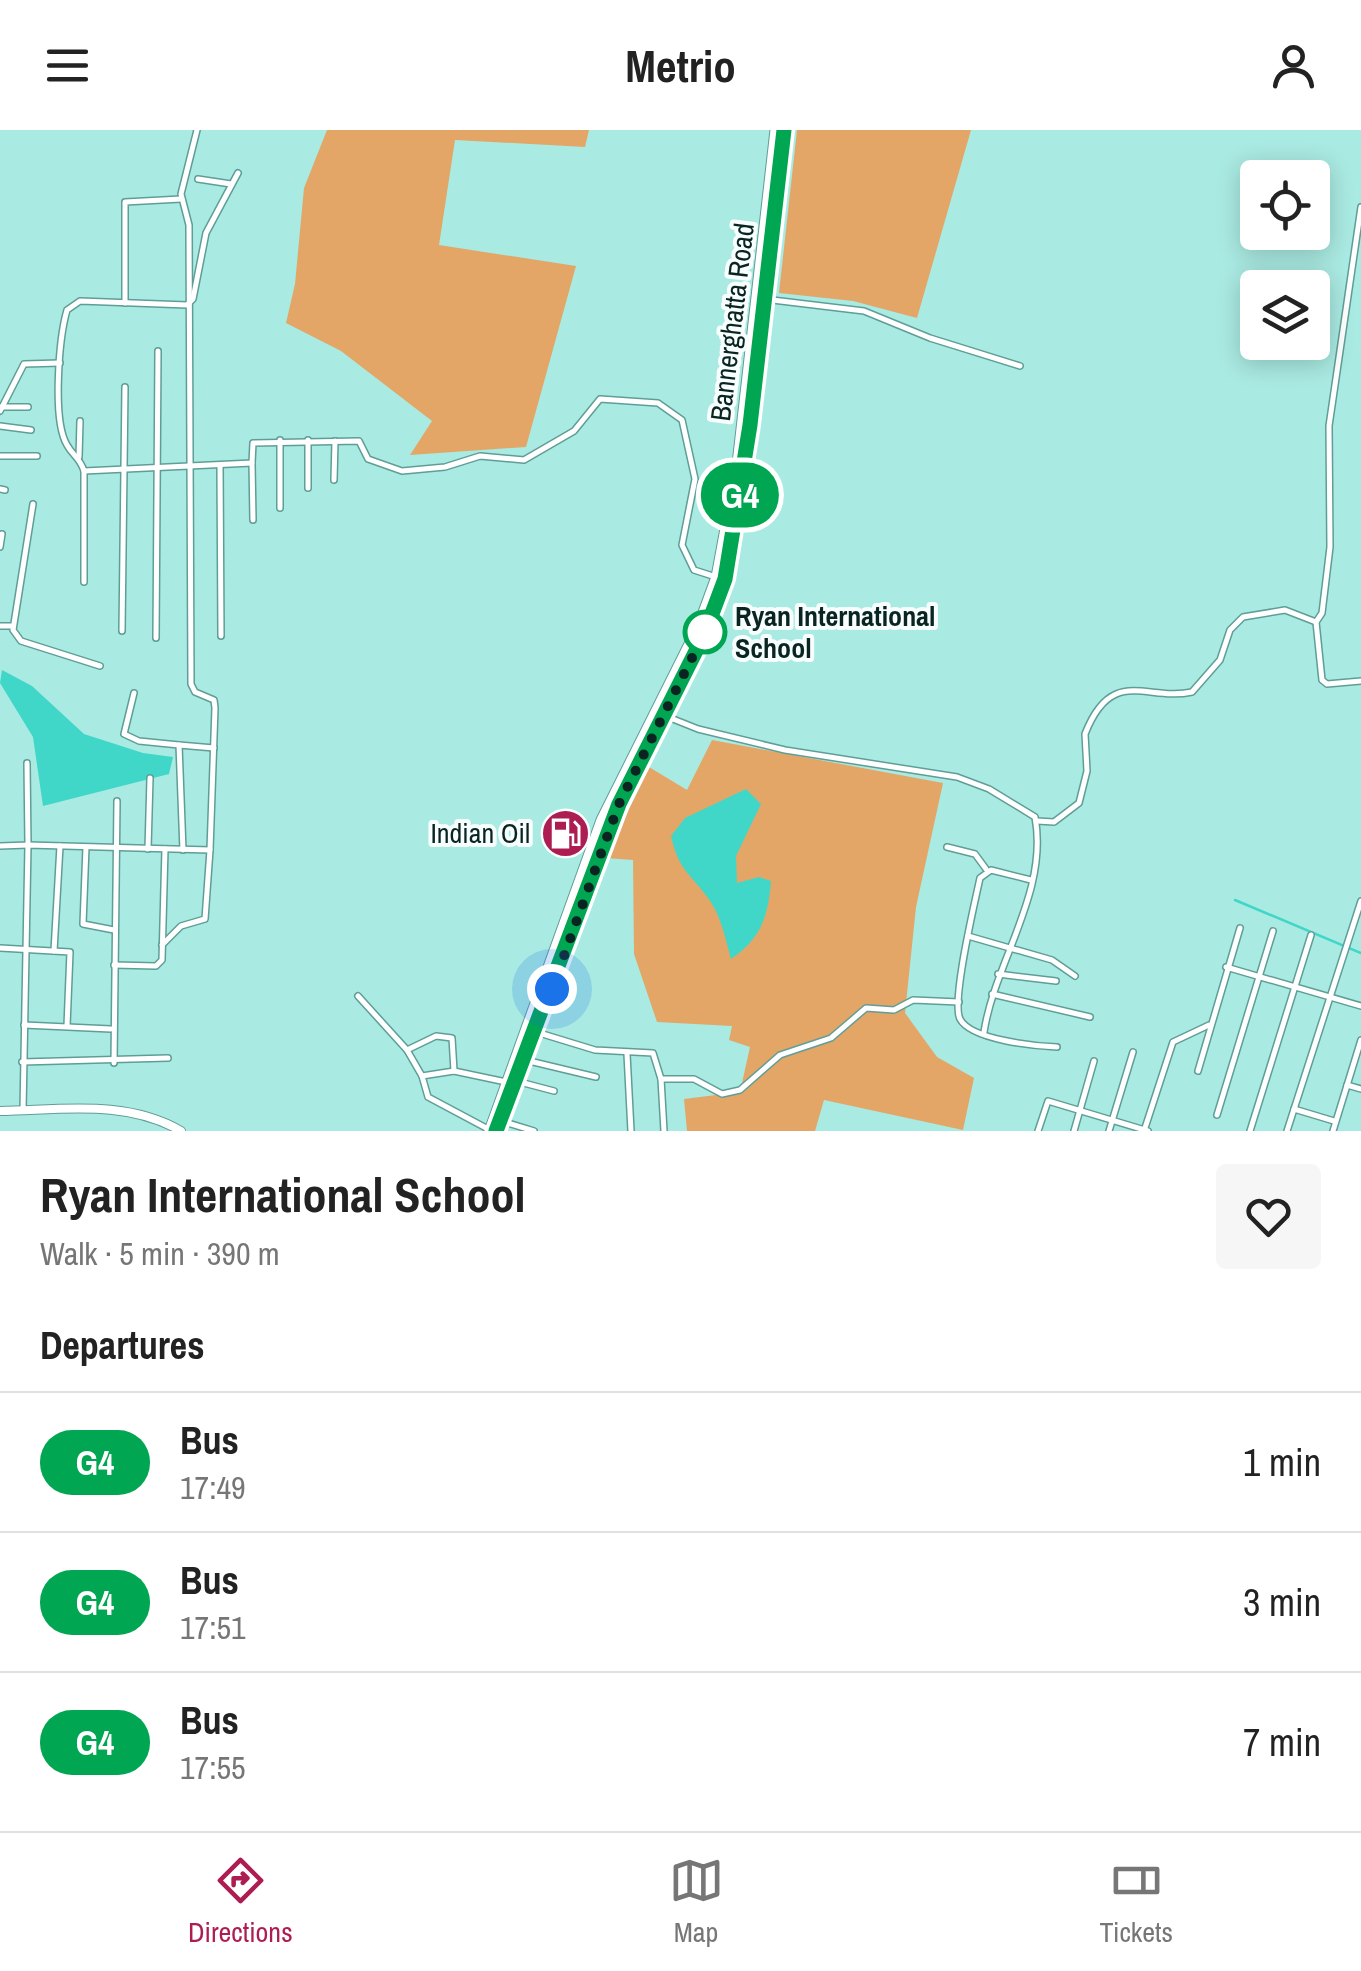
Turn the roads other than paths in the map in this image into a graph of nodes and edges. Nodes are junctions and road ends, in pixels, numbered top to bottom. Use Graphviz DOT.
graph roads {
  1 [pos="198,130"];
  2 [pos="775,130"];
  3 [pos="784,130"];
  4 [pos="238,172"];
  5 [pos="198,178"];
  6 [pos="232,184"];
  7 [pos="181,199"];
  8 [pos="1361,207"];
  9 [pos="763,298"];
  10 [pos="125,303"];
  11 [pos="187,305"];
  12 [pos="158,351"];
  13 [pos="60,363"];
  14 [pos="1020,366"];
  15 [pos="125,387"];
  16 [pos="28,408"];
  17 [pos="0,409"];
  18 [pos="80,421"];
  19 [pos="0,426"];
  20 [pos="31,430"];
  21 [pos="280,440"];
  22 [pos="308,440"];
  23 [pos="335,441"];
  24 [pos="0,456"];
  25 [pos="36,456"];
  26 [pos="79,457"];
  27 [pos="252,463"];
  28 [pos="220,465"];
  29 [pos="156,466"];
  30 [pos="190,466"];
  31 [pos="123,468"];
  32 [pos="84,471"];
  33 [pos="334,480"];
  34 [pos="308,488"];
  35 [pos="33,504"];
  36 [pos="280,508"];
  37 [pos="253,520"];
  38 [pos="2,534"];
  39 [pos="0,548"];
  40 [pos="716,577"];
  41 [pos="84,582"];
  42 [pos="1316,622"];
  43 [pos="0,626"];
  44 [pos="12,626"];
  45 [pos="122,631"];
  46 [pos="221,636"];
  47 [pos="156,638"];
  48 [pos="100,666"];
  49 [pos="1361,681"];
  50 [pos="134,693"];
  51 [pos="663,715"];
  52 [pos="179,745"];
  53 [pos="214,748"];
  54 [pos="27,763"];
  55 [pos="150,778"];
  56 [pos="117,801"];
  57 [pos="1037,821"];
  58 [pos="28,845"];
  59 [pos="0,846"];
  60 [pos="60,846"];
  61 [pos="86,847"];
  62 [pos="947,847"];
  63 [pos="119,848"];
  64 [pos="148,848"];
  65 [pos="165,849"];
  66 [pos="183,850"];
  67 [pos="210,850"];
  68 [pos="987,870"];
  69 [pos="1030,880"];
  70 [pos="1361,901"];
  71 [pos="574,914"];
  72 [pos="1240,928"];
  73 [pos="114,930"];
  74 [pos="1272,931"];
  75 [pos="1311,935"];
  76 [pos="968,936"];
  77 [pos="162,945"];
  78 [pos="0,948"];
  79 [pos="27,950"];
  80 [pos="54,950"];
  81 [pos="1008,951"];
  82 [pos="114,965"];
  83 [pos="1226,967"];
  84 [pos="998,974"];
  85 [pos="1075,976"];
  86 [pos="1258,976"];
  87 [pos="1056,982"];
  88 [pos="1293,986"];
  89 [pos="992,994"];
  90 [pos="358,996"];
  91 [pos="1329,997"];
  92 [pos="959,1002"];
  93 [pos="1361,1006"];
  94 [pos="1090,1017"];
  95 [pos="1210,1024"];
  96 [pos="24,1026"];
  97 [pos="66,1026"];
  98 [pos="112,1029"];
  99 [pos="536,1032"];
  100 [pos="984,1032"];
  101 [pos="1361,1040"];
  102 [pos="1056,1047"];
  103 [pos="407,1050"];
  104 [pos="1133,1052"];
  105 [pos="628,1053"];
  106 [pos="168,1058"];
  107 [pos="525,1060"];
  108 [pos="1094,1060"];
  109 [pos="22,1062"];
  110 [pos="114,1063"];
  111 [pos="1198,1071"];
  112 [pos="454,1072"];
  113 [pos="422,1076"];
  114 [pos="596,1077"];
  115 [pos="661,1079"];
  116 [pos="512,1082"];
  117 [pos="1347,1085"];
  118 [pos="1361,1089"];
  119 [pos="554,1092"];
  120 [pos="1294,1110"];
  121 [pos="0,1111"];
  122 [pos="23,1111"];
  123 [pos="1080,1112"];
  124 [pos="1218,1114"];
  125 [pos="1112,1121"];
  126 [pos="1335,1121"];
  127 [pos="494,1126"];
  128 [pos="182,1131"];
  129 [pos="534,1131"];
  130 [pos="631,1131"];
  131 [pos="664,1131"];
  132 [pos="1038,1131"];
  133 [pos="1074,1131"];
  134 [pos="1109,1131"];
  135 [pos="1146,1131"];
  136 [pos="1250,1131"];
  137 [pos="1288,1131"];
  138 [pos="1332,1131"];
  1 -- 7 [label="street"];
  2 -- 9 [label="main road, Bannerghatta Road"];
  3 -- 9 [label="main road, Bannerghatta Road"];
  4 -- 6 [label="street"];
  5 -- 6 [label="street"];
  6 -- 11 [label="street"];
  7 -- 10 [label="street"];
  7 -- 11 [label="street"];
  8 -- 42 [label="street"];
  9 -- 14 [label="street"];
  9 -- 40 [label="main road, Bannerghatta Road"];
  9 -- 51 [label="main road, Bannerghatta Road"];
  10 -- 11 [label="street"];
  10 -- 13 [label="street"];
  11 -- 30 [label="street"];
  12 -- 29 [label="street"];
  13 -- 17 [label="street"];
  13 -- 26 [label="street"];
  15 -- 31 [label="street"];
  16 -- 17 [label="street"];
  18 -- 26 [label="street"];
  19 -- 20 [label="street"];
  21 -- 22 [label="street"];
  21 -- 27 [label="street"];
  21 -- 36 [label="street"];
  22 -- 23 [label="street"];
  22 -- 34 [label="street"];
  23 -- 33 [label="street"];
  23 -- 40 [label="street"];
  24 -- 25 [label="street"];
  26 -- 32 [label="street"];
  27 -- 28 [label="street"];
  27 -- 37 [label="street"];
  28 -- 30 [label="street"];
  28 -- 46 [label="street"];
  29 -- 30 [label="street"];
  29 -- 31 [label="street"];
  29 -- 47 [label="street"];
  30 -- 53 [label="street"];
  31 -- 32 [label="street"];
  31 -- 45 [label="street"];
  32 -- 41 [label="street"];
  35 -- 44 [label="street"];
  38 -- 39 [label="street"];
  40 -- 71 [label="main road, Bannerghatta Road"];
  42 -- 49 [label="street"];
  42 -- 57 [label="street"];
  43 -- 44 [label="street"];
  44 -- 48 [label="street"];
  50 -- 52 [label="street"];
  51 -- 57 [label="street"];
  51 -- 71 [label="main road, Bannerghatta Road"];
  52 -- 53 [label="street"];
  52 -- 66 [label="street"];
  53 -- 67 [label="street"];
  54 -- 58 [label="street"];
  55 -- 64 [label="street"];
  56 -- 63 [label="street"];
  57 -- 69 [label="street"];
  58 -- 59 [label="street"];
  58 -- 60 [label="street"];
  58 -- 79 [label="street"];
  60 -- 61 [label="street"];
  60 -- 80 [label="street"];
  61 -- 63 [label="street"];
  61 -- 73 [label="street"];
  62 -- 68 [label="street"];
  63 -- 64 [label="street"];
  63 -- 73 [label="street"];
  64 -- 65 [label="street"];
  65 -- 66 [label="street"];
  65 -- 77 [label="street"];
  66 -- 67 [label="street"];
  67 -- 77 [label="street"];
  68 -- 69 [label="street"];
  68 -- 76 [label="street"];
  69 -- 81 [label="street"];
  70 -- 91 [label="street"];
  71 -- 99 [label="main road, Bannerghatta Road"];
  71 -- 116 [label="main road, Bannerghatta Road"];
  72 -- 83 [label="street"];
  73 -- 82 [label="street"];
  74 -- 86 [label="street"];
  75 -- 88 [label="street"];
  76 -- 81 [label="street"];
  76 -- 92 [label="street"];
  77 -- 82 [label="street"];
  78 -- 79 [label="street"];
  79 -- 80 [label="street"];
  79 -- 96 [label="street"];
  80 -- 97 [label="street"];
  81 -- 84 [label="street"];
  81 -- 85 [label="street"];
  82 -- 98 [label="street"];
  83 -- 86 [label="street"];
  83 -- 95 [label="street"];
  84 -- 87 [label="street"];
  84 -- 89 [label="street"];
  86 -- 88 [label="street"];
  86 -- 124 [label="street"];
  88 -- 91 [label="street"];
  88 -- 136 [label="street"];
  89 -- 94 [label="street"];
  89 -- 100 [label="street"];
  90 -- 103 [label="street"];
  91 -- 93 [label="street"];
  91 -- 120 [label="street"];
  92 -- 100 [label="street"];
  92 -- 115 [label="street"];
  95 -- 111 [label="street"];
  95 -- 135 [label="street"];
  96 -- 97 [label="street"];
  96 -- 109 [label="street"];
  97 -- 98 [label="street"];
  98 -- 110 [label="street"];
  99 -- 105 [label="street"];
  99 -- 107 [label="main road, Bannerghatta Road"];
  100 -- 102 [label="street"];
  101 -- 117 [label="street"];
  103 -- 112 [label="street"];
  103 -- 113 [label="street"];
  104 -- 125 [label="street"];
  105 -- 115 [label="street"];
  105 -- 130 [label="street"];
  106 -- 110 [label="street"];
  107 -- 114 [label="street"];
  107 -- 116 [label="main road, Bannerghatta Road"];
  108 -- 123 [label="street"];
  109 -- 110 [label="street"];
  109 -- 122 [label="street"];
  112 -- 113 [label="street"];
  112 -- 116 [label="street"];
  113 -- 127 [label="street"];
  115 -- 131 [label="street"];
  116 -- 119 [label="street"];
  116 -- 127 [label="main road, Bannerghatta Road"];
  117 -- 118 [label="street"];
  117 -- 126 [label="street"];
  120 -- 126 [label="street"];
  120 -- 137 [label="street"];
  121 -- 122 [label="main road"];
  122 -- 128 [label="main road"];
  123 -- 125 [label="street"];
  123 -- 132 [label="street"];
  123 -- 133 [label="street"];
  125 -- 134 [label="street"];
  125 -- 135 [label="street"];
  126 -- 138 [label="street"];
  127 -- 129 [label="street"];
}
